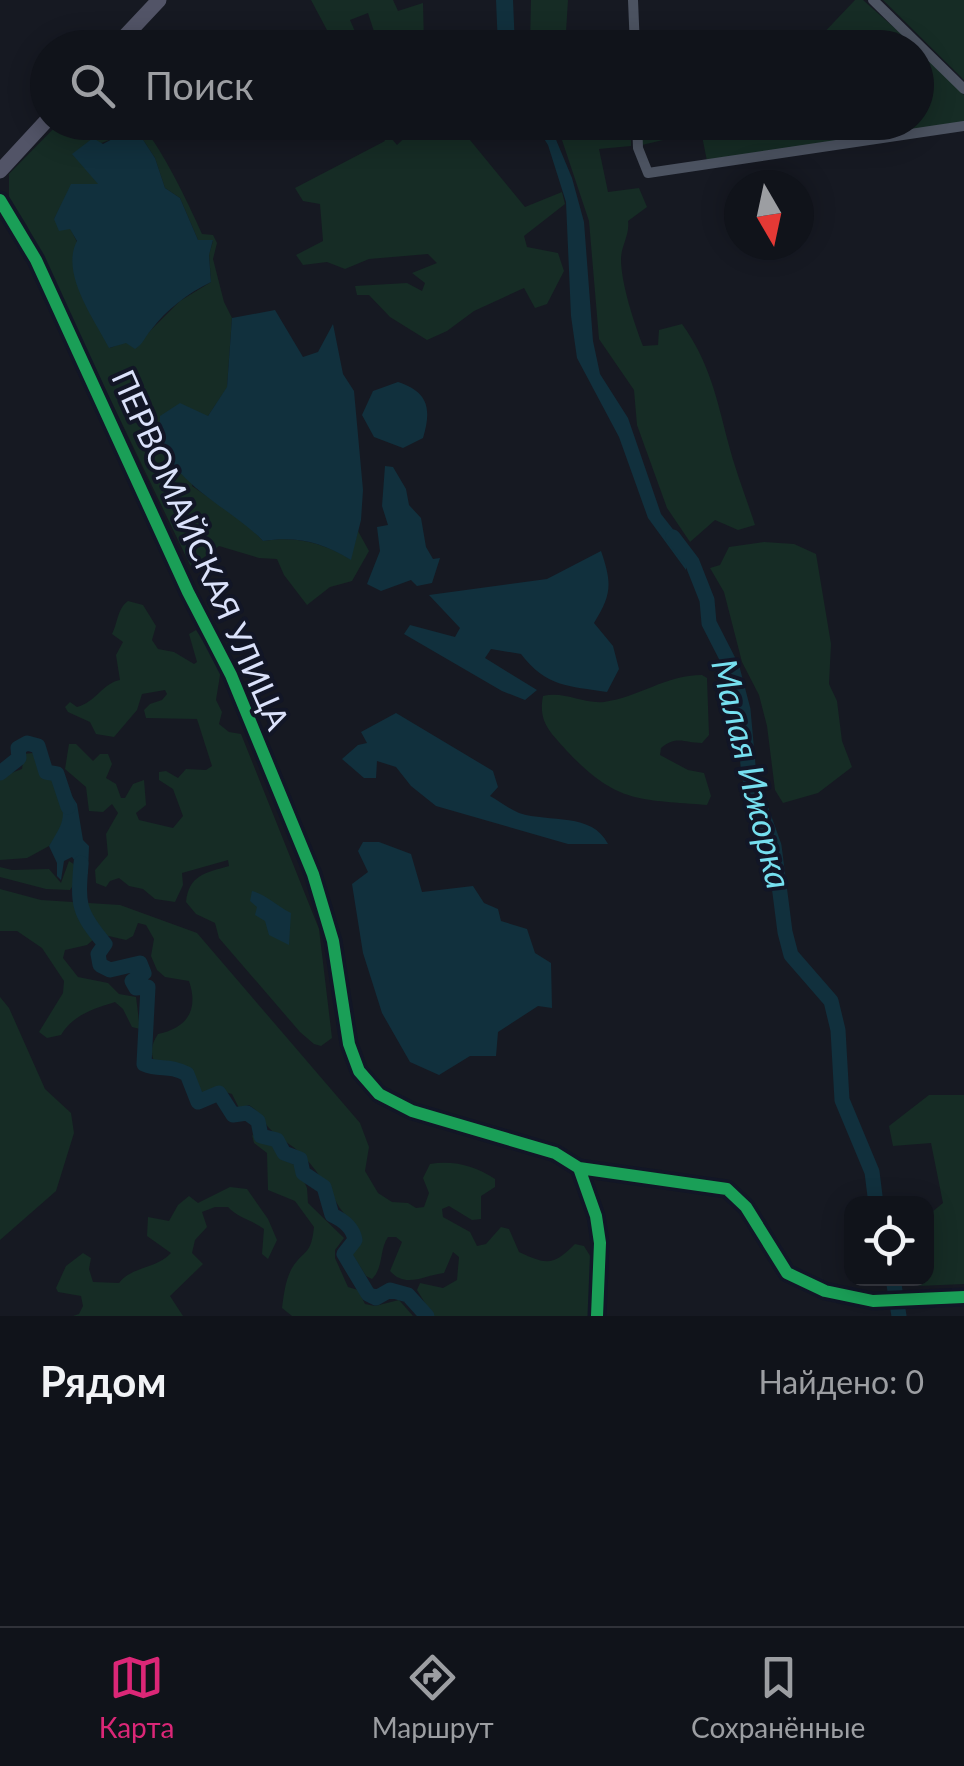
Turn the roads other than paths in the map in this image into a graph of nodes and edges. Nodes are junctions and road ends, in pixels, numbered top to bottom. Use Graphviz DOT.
graph roads {
  1 [pos="159,0"];
  2 [pos="633,0"];
  3 [pos="873,0"];
  4 [pos="131,30"];
  5 [pos="634,30"];
  6 [pos="904,30"];
  7 [pos="934,60"];
  8 [pos="964,89"];
  9 [pos="964,126"];
  10 [pos="934,130"];
  11 [pos="30,138"];
  12 [pos="638,140"];
  13 [pos="870,140"];
  14 [pos="0,170"];
  15 [pos="0,200"];
  16 [pos="579,1168"];
  17 [pos="964,1297"];
  18 [pos="597,1316"];
  1 -- 4 [label="main road"];
  2 -- 5 [label="street"];
  3 -- 6 [label="street"];
  7 -- 8 [label="street"];
  9 -- 10 [label="street"];
  11 -- 14 [label="main road"];
  12 -- 13 [label="street"];
  15 -- 16 [label="street, ПЕРВОМАЙСКАЯ УЛИЦА"];
  16 -- 17 [label="street, ПЕРВОМАЙСКАЯ УЛИЦА"];
  16 -- 18 [label="street"];
}
